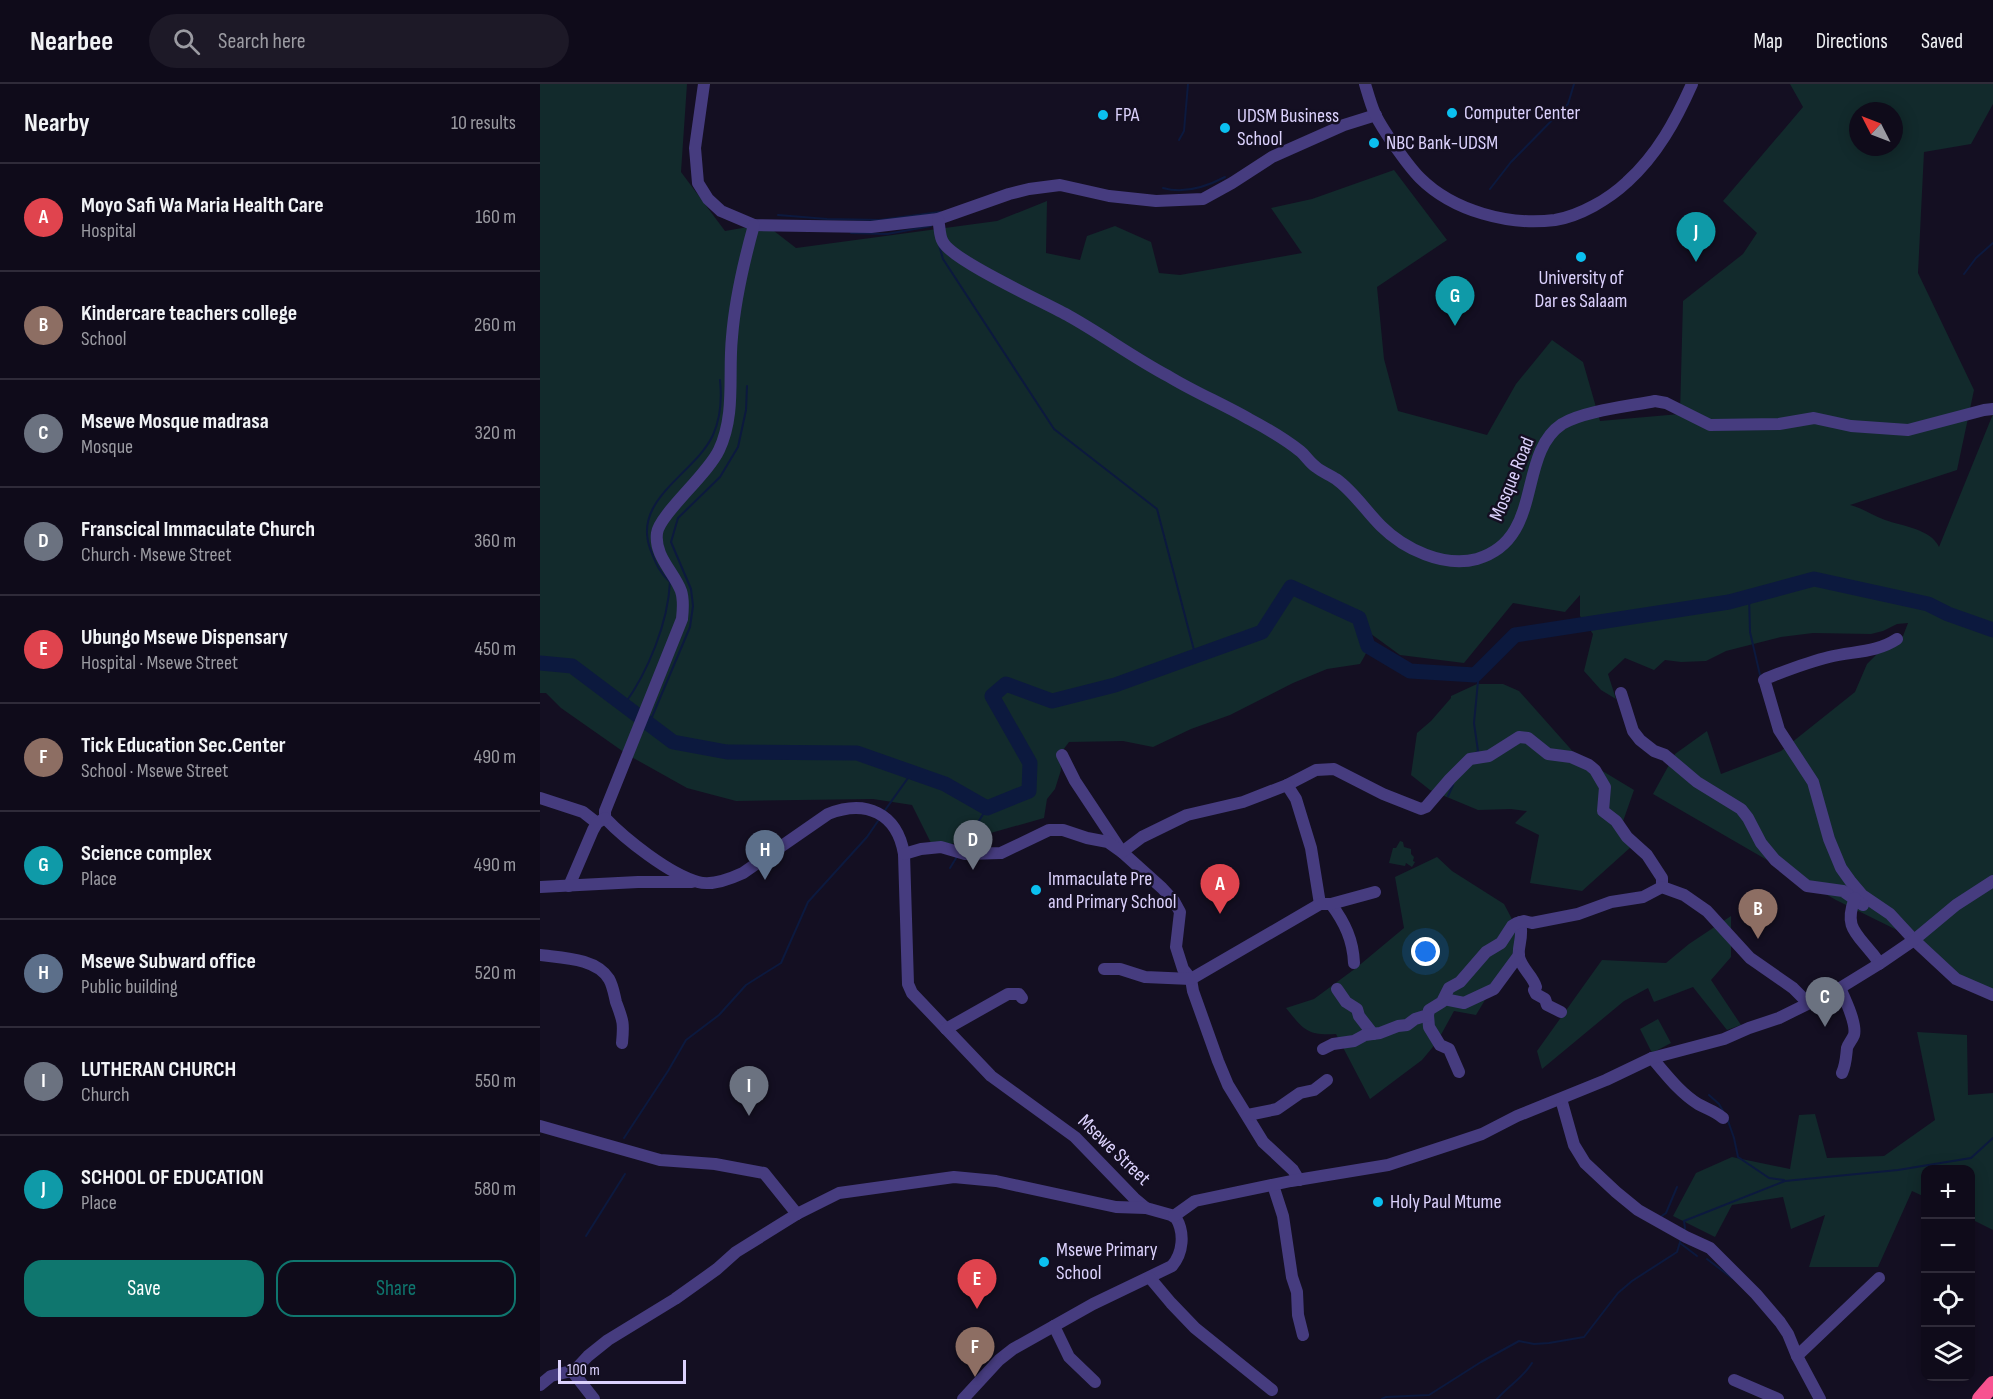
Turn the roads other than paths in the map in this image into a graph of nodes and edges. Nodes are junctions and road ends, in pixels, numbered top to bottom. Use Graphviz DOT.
graph roads {
  1 [pos="704,84"];
  2 [pos="1365,84"];
  3 [pos="1692,84"];
  4 [pos="1376,115"];
  5 [pos="938,219"];
  6 [pos="754,225"];
  7 [pos="1993,409"];
  8 [pos="1897,639"];
  9 [pos="1621,693"];
  10 [pos="1062,755"];
  11 [pos="1287,785"];
  12 [pos="540,798"];
  13 [pos="601,820"];
  14 [pos="1122,852"];
  15 [pos="904,854"];
  16 [pos="1993,881"];
  17 [pos="698,882"];
  18 [pos="569,886"];
  19 [pos="1662,886"];
  20 [pos="540,888"];
  21 [pos="1375,892"];
  22 [pos="1855,898"];
  23 [pos="1326,904"];
  24 [pos="1890,914"];
  25 [pos="1520,922"];
  26 [pos="1914,940"];
  27 [pos="540,955"];
  28 [pos="1519,956"];
  29 [pos="1354,963"];
  30 [pos="1879,964"];
  31 [pos="1104,969"];
  32 [pos="1191,979"];
  33 [pos="1840,988"];
  34 [pos="1336,989"];
  35 [pos="1993,995"];
  36 [pos="1022,998"];
  37 [pos="1444,999"];
  38 [pos="1809,1003"];
  39 [pos="1561,1012"];
  40 [pos="1428,1015"];
  41 [pos="946,1029"];
  42 [pos="1373,1034"];
  43 [pos="622,1043"];
  44 [pos="1323,1049"];
  45 [pos="1652,1058"];
  46 [pos="1459,1072"];
  47 [pos="1842,1073"];
  48 [pos="1327,1080"];
  49 [pos="1560,1099"];
  50 [pos="1248,1115"];
  51 [pos="1723,1118"];
  52 [pos="540,1126"];
  53 [pos="1299,1180"];
  54 [pos="1272,1185"];
  55 [pos="1146,1208"];
  56 [pos="797,1214"];
  57 [pos="1174,1216"];
  58 [pos="1150,1278"];
  59 [pos="1879,1278"];
  60 [pos="1054,1326"];
  61 [pos="1303,1335"];
  62 [pos="1797,1356"];
  63 [pos="572,1371"];
  64 [pos="1734,1380"];
  65 [pos="1095,1382"];
  66 [pos="1993,1384"];
  67 [pos="540,1385"];
  68 [pos="1272,1390"];
  69 [pos="594,1399"];
  70 [pos="963,1399"];
  71 [pos="1778,1399"];
  72 [pos="1820,1399"];
  73 [pos="1980,1399"];
  1 -- 6 [label="street"];
  2 -- 4 [label="street"];
  3 -- 4 [label="street"];
  4 -- 5 [label="street"];
  5 -- 6 [label="street"];
  5 -- 7 [label="street, Mosque Road"];
  6 -- 13 [label="street"];
  8 -- 24 [label="street"];
  9 -- 22 [label="street"];
  10 -- 14 [label="street"];
  11 -- 14 [label="street"];
  11 -- 19 [label="street"];
  11 -- 23 [label="street"];
  12 -- 13 [label="street"];
  13 -- 17 [label="street"];
  13 -- 18 [label="street"];
  14 -- 15 [label="street"];
  14 -- 32 [label="street"];
  15 -- 17 [label="street, Msewe Street"];
  15 -- 41 [label="street, Msewe Street"];
  16 -- 26 [label="street"];
  17 -- 18 [label="street"];
  18 -- 20 [label="street"];
  19 -- 25 [label="street"];
  19 -- 38 [label="street"];
  21 -- 23 [label="street"];
  22 -- 24 [label="street"];
  22 -- 30 [label="street"];
  23 -- 29 [label="street"];
  23 -- 32 [label="street"];
  24 -- 26 [label="street"];
  25 -- 28 [label="street"];
  25 -- 37 [label="street"];
  26 -- 30 [label="street"];
  26 -- 35 [label="street"];
  27 -- 43 [label="street"];
  28 -- 37 [label="street"];
  28 -- 39 [label="street"];
  30 -- 33 [label="street"];
  31 -- 32 [label="street"];
  32 -- 50 [label="street"];
  33 -- 38 [label="street"];
  33 -- 47 [label="street"];
  34 -- 42 [label="street"];
  36 -- 41 [label="street"];
  37 -- 40 [label="street"];
  38 -- 45 [label="street"];
  40 -- 42 [label="street"];
  40 -- 46 [label="street"];
  41 -- 55 [label="street, Msewe Street"];
  42 -- 44 [label="street"];
  45 -- 49 [label="street"];
  45 -- 51 [label="street"];
  48 -- 50 [label="street"];
  49 -- 53 [label="street"];
  49 -- 62 [label="street"];
  50 -- 53 [label="street"];
  52 -- 56 [label="street"];
  53 -- 54 [label="street"];
  54 -- 57 [label="street"];
  54 -- 61 [label="street"];
  55 -- 56 [label="street"];
  55 -- 57 [label="street, Msewe Street"];
  56 -- 63 [label="street"];
  57 -- 58 [label="street"];
  58 -- 60 [label="street"];
  58 -- 68 [label="street"];
  59 -- 62 [label="street"];
  60 -- 65 [label="street"];
  60 -- 70 [label="street"];
  62 -- 72 [label="street"];
  63 -- 67 [label="street"];
  63 -- 69 [label="street"];
  64 -- 71 [label="street"];
  66 -- 73 [label="highway"];
}
